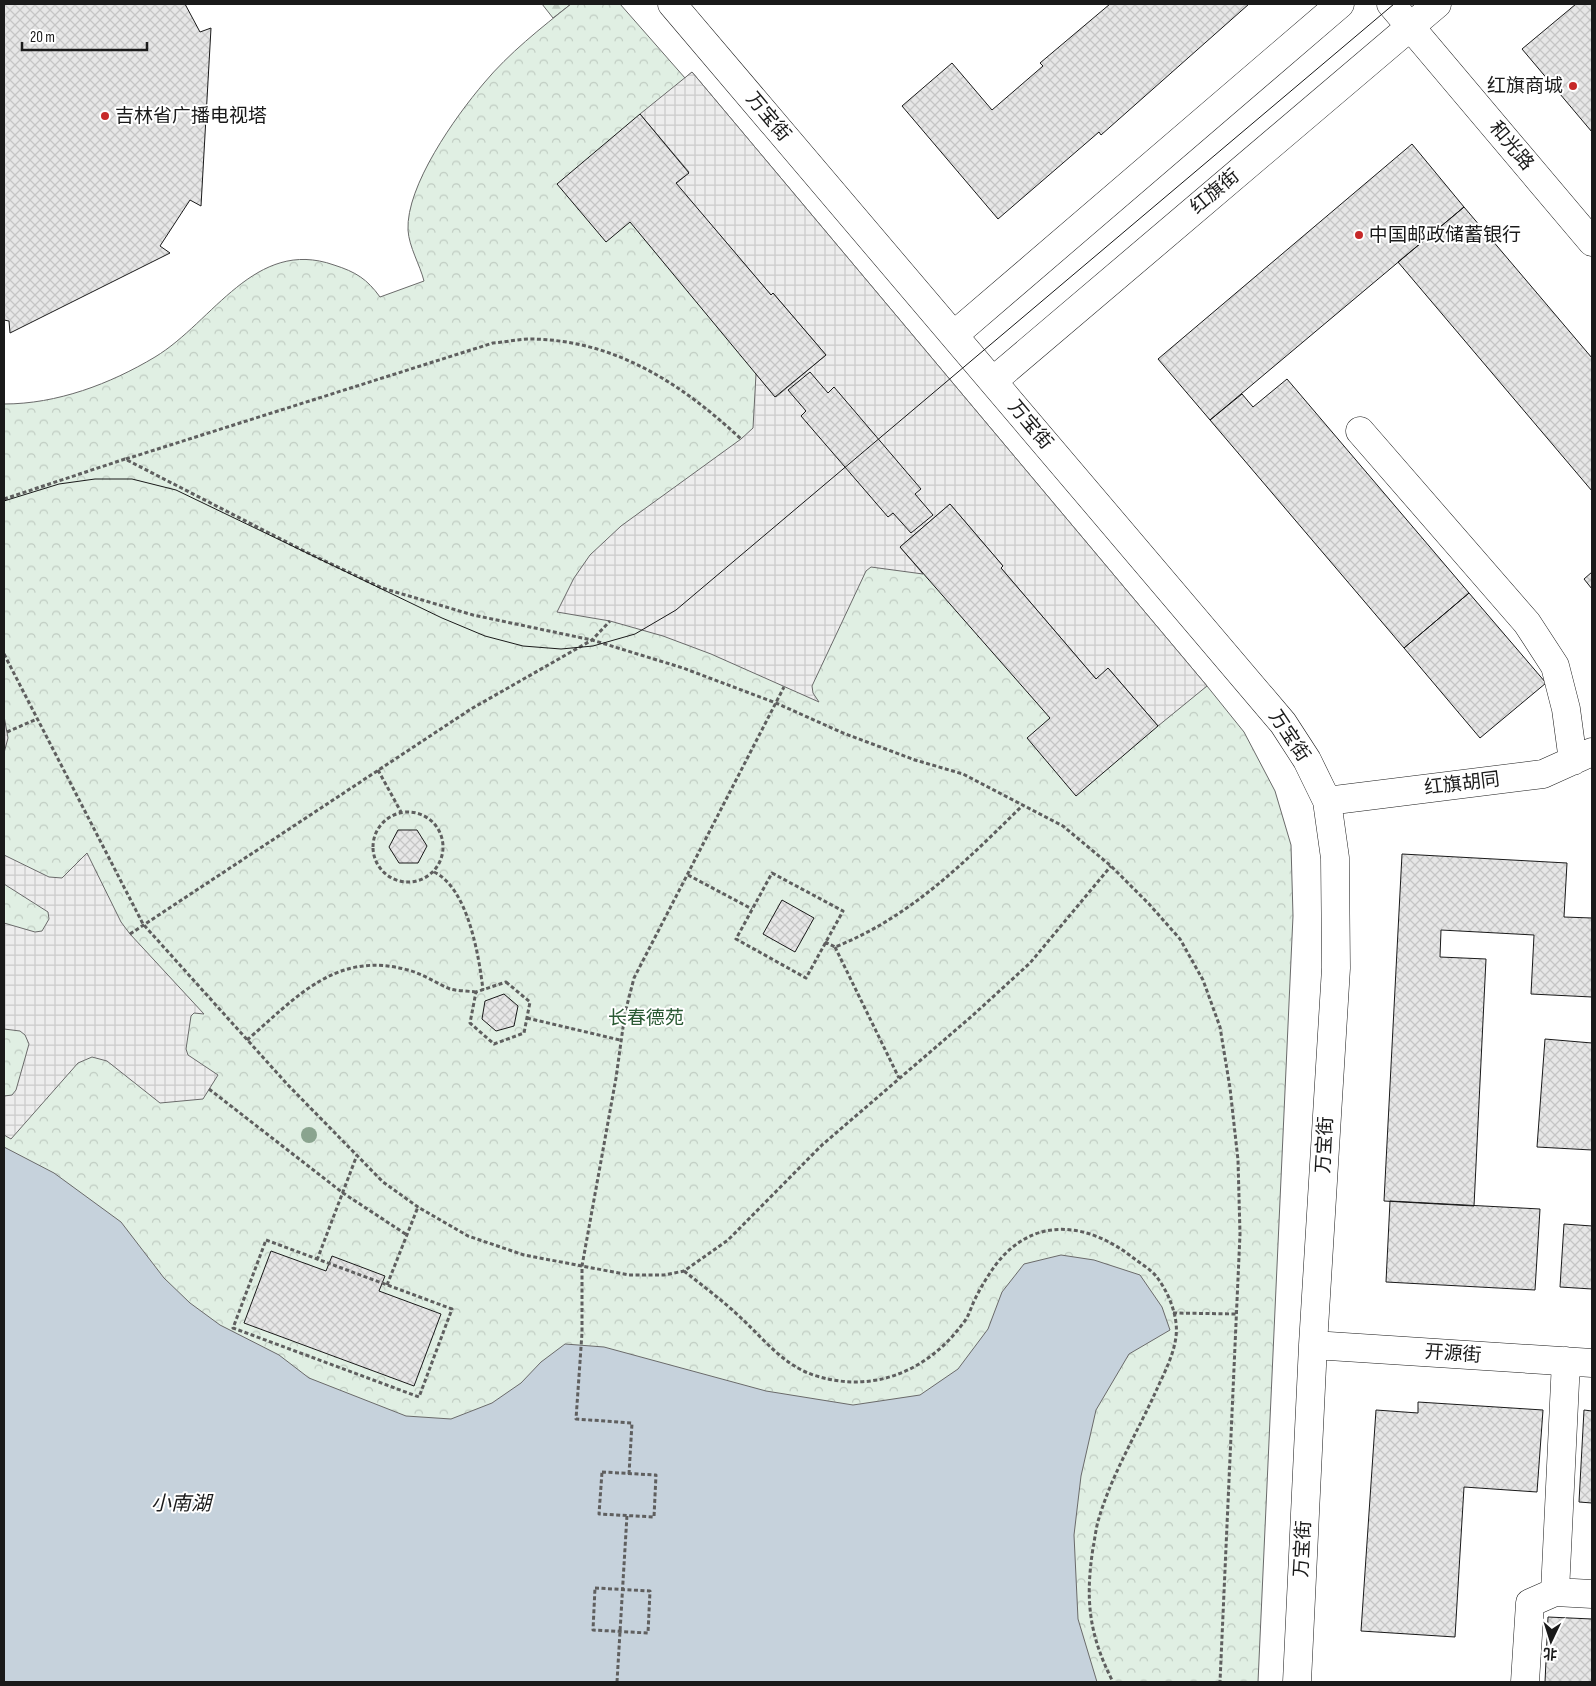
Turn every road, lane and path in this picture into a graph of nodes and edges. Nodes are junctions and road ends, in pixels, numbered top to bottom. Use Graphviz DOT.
graph roads {
  1 [pos="672,4"];
  2 [pos="1340,4"];
  3 [pos="1391,4"];
  4 [pos="1436,4"];
  5 [pos="1410,26"];
  6 [pos="1592,242"];
  7 [pos="954,335"];
  8 [pos="993,381"];
  9 [pos="1360,431"];
  10 [pos="741,439"];
  11 [pos="126,459"];
  12 [pos="4,499"];
  13 [pos="610,621"];
  14 [pos="592,640"];
  15 [pos="4,654"];
  16 [pos="784,687"];
  17 [pos="776,703"];
  18 [pos="37,719"];
  19 [pos="7,732"];
  20 [pos="1583,756"];
  21 [pos="378,770"];
  22 [pos="1327,801"];
  23 [pos="1023,805"];
  24 [pos="401,812"];
  25 [pos="1111,866"];
  26 [pos="434,872"];
  27 [pos="688,875"];
  28 [pos="752,909"];
  29 [pos="143,924"];
  30 [pos="130,934"];
  31 [pos="826,942"];
  32 [pos="835,947"];
  33 [pos="483,990"];
  34 [pos="476,992"];
  35 [pos="526,1018"];
  36 [pos="246,1040"];
  37 [pos="620,1040"];
  38 [pos="899,1078"];
  39 [pos="209,1088"];
  40 [pos="357,1155"];
  41 [pos="343,1193"];
  42 [pos="418,1207"];
  43 [pos="407,1235"];
  44 [pos="317,1260"];
  45 [pos="582,1266"];
  46 [pos="684,1271"];
  47 [pos="388,1286"];
  48 [pos="1173,1313"];
  49 [pos="1236,1314"];
  50 [pos="1313,1345"];
  51 [pos="1566,1361"];
  52 [pos="1592,1363"];
  53 [pos="629,1474"];
  54 [pos="627,1515"];
  55 [pos="622,1589"];
  56 [pos="1554,1592"];
  57 [pos="1592,1594"];
  58 [pos="620,1631"];
  59 [pos="617,1682"];
  60 [pos="1113,1682"];
  61 [pos="1220,1682"];
  62 [pos="1297,1682"];
  63 [pos="1525,1682"];
  1 -- 7 [label="street, 万宝街"];
  2 -- 7 [label="street"];
  3 -- 5 [label="street, 和光路"];
  4 -- 5 [label="street, 红旗街"];
  5 -- 6 [label="street, 和光路"];
  5 -- 8 [label="street, 红旗街"];
  7 -- 8 [label="street, 万宝街"];
  8 -- 22 [label="street, 万宝街"];
  9 -- 20 [label="street"];
  10 -- 11 [label="path"];
  11 -- 12 [label="path"];
  11 -- 14 [label="path"];
  13 -- 14 [label="path"];
  14 -- 17 [label="path"];
  14 -- 21 [label="path"];
  15 -- 18 [label="path"];
  16 -- 17 [label="path"];
  17 -- 23 [label="path"];
  17 -- 27 [label="path"];
  18 -- 19 [label="path"];
  18 -- 29 [label="path"];
  20 -- 22 [label="street, 红旗胡同"];
  21 -- 24 [label="path"];
  21 -- 29 [label="path"];
  22 -- 50 [label="street, 万宝街"];
  23 -- 25 [label="path"];
  23 -- 32 [label="path"];
  24 -- 26 [label="path"];
  24 -- 26 [label="path"];
  25 -- 38 [label="path"];
  25 -- 49 [label="path"];
  26 -- 33 [label="path"];
  27 -- 28 [label="path"];
  27 -- 37 [label="path"];
  28 -- 31 [label="path"];
  28 -- 31 [label="path"];
  29 -- 30 [label="path"];
  29 -- 36 [label="path"];
  31 -- 32 [label="path"];
  32 -- 38 [label="path"];
  33 -- 34 [label="path"];
  33 -- 35 [label="path"];
  34 -- 35 [label="path"];
  34 -- 36 [label="path"];
  35 -- 37 [label="path"];
  36 -- 40 [label="path"];
  37 -- 45 [label="path"];
  38 -- 46 [label="path"];
  39 -- 41 [label="path"];
  40 -- 41 [label="path"];
  40 -- 42 [label="path"];
  41 -- 43 [label="path"];
  41 -- 44 [label="path"];
  42 -- 43 [label="path"];
  42 -- 45 [label="path"];
  43 -- 47 [label="path"];
  44 -- 47 [label="path"];
  44 -- 47 [label="path"];
  45 -- 46 [label="path"];
  45 -- 53 [label="path"];
  46 -- 48 [label="path"];
  48 -- 49 [label="path"];
  48 -- 60 [label="path"];
  49 -- 61 [label="path"];
  50 -- 51 [label="street, 开源街"];
  50 -- 62 [label="street, 万宝街"];
  51 -- 52 [label="street, 开源街"];
  51 -- 56 [label="street"];
  53 -- 54 [label="path"];
  53 -- 54 [label="path"];
  54 -- 55 [label="path"];
  55 -- 58 [label="path"];
  55 -- 58 [label="path"];
  55 -- 58 [label="path"];
  56 -- 57 [label="street"];
  56 -- 63 [label="street"];
  58 -- 59 [label="path"];
}
